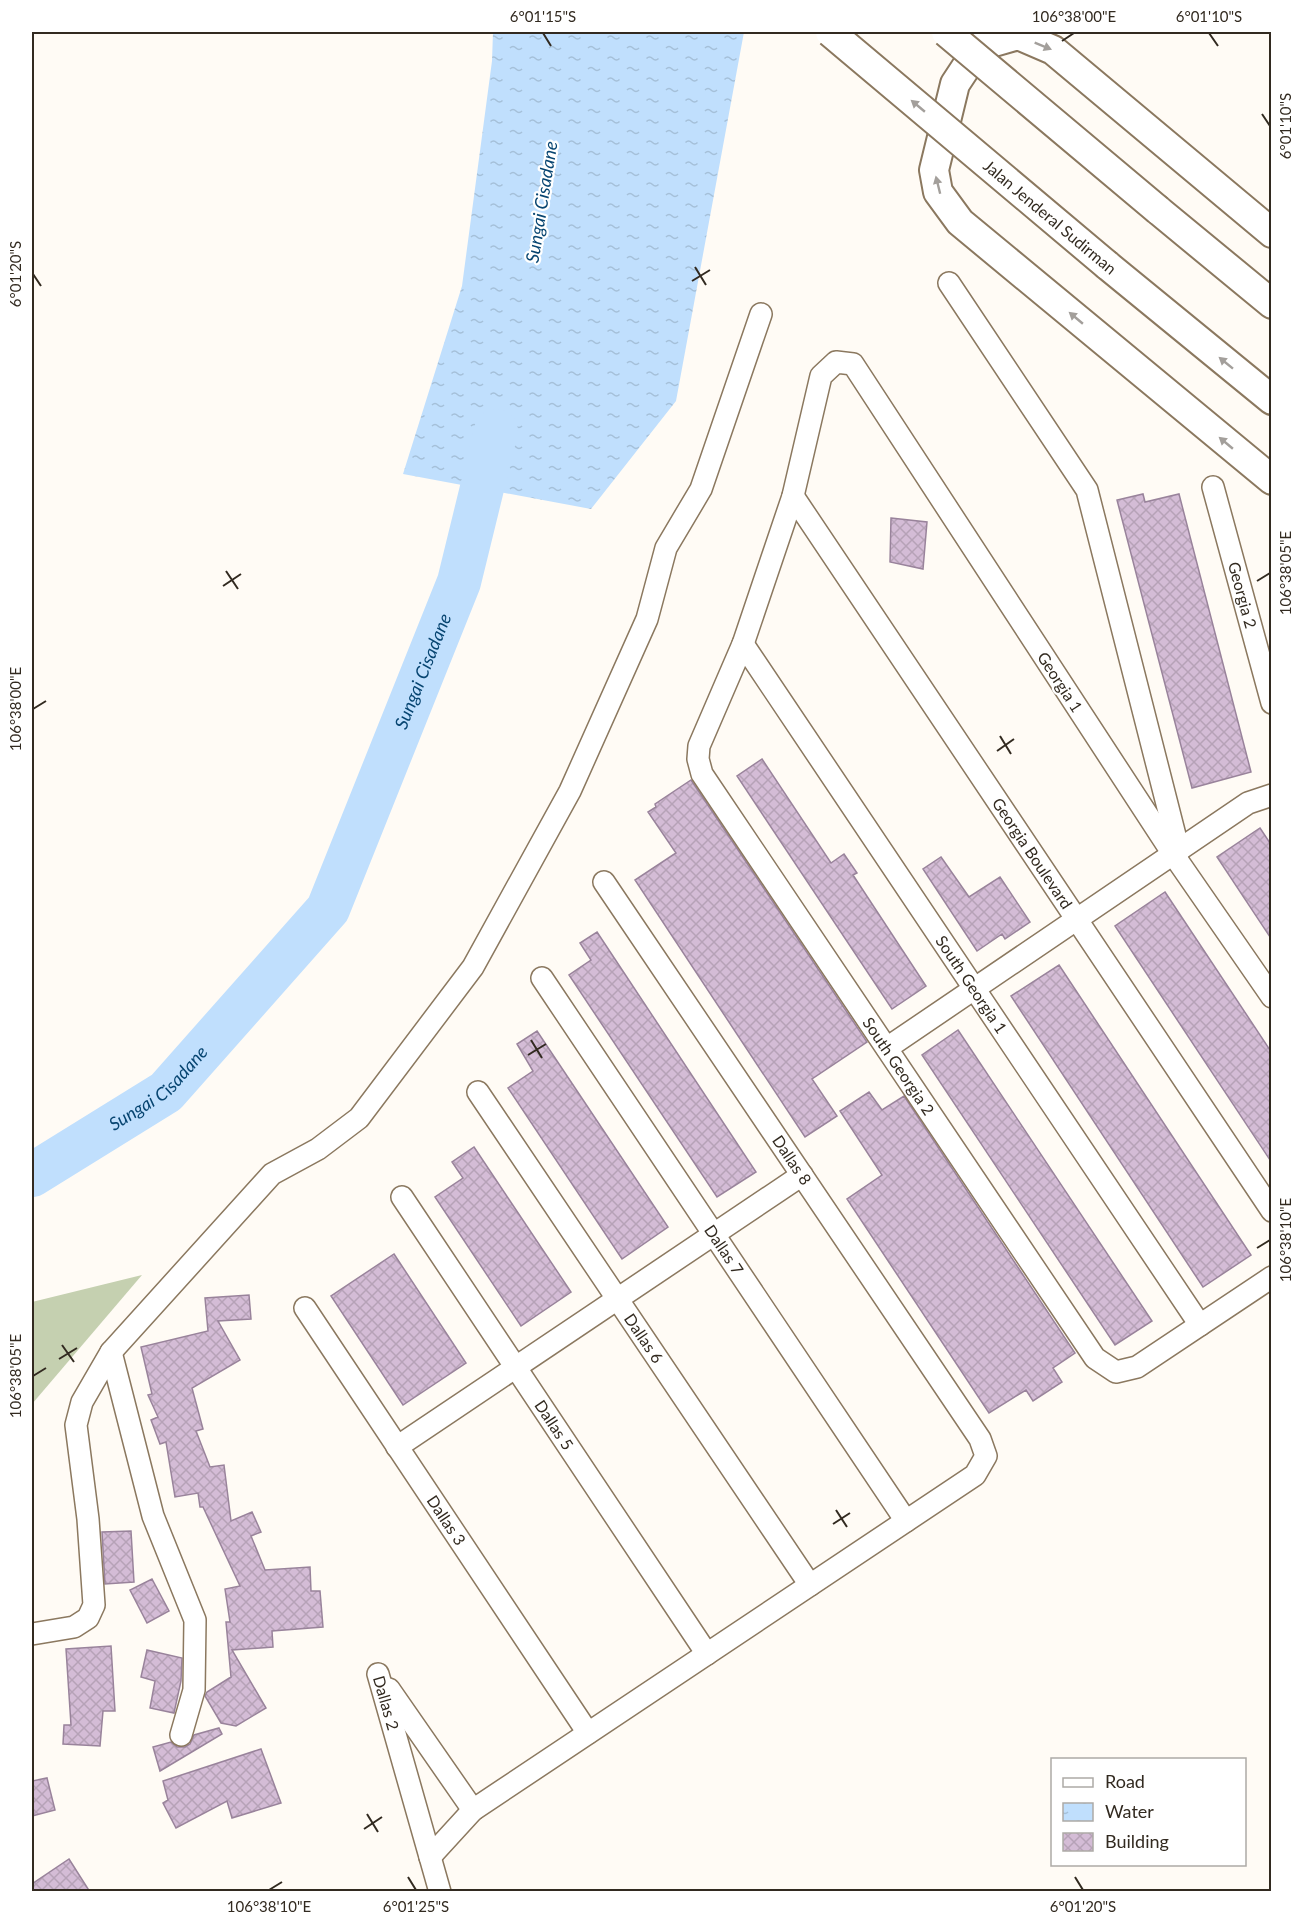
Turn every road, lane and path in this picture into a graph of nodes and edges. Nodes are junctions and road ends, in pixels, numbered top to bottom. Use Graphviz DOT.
graph roads {
  1 [pos="830,32"];
  2 [pos="946,32"];
  3 [pos="1272,233"];
  4 [pos="949,283"];
  5 [pos="1272,304"];
  6 [pos="761,314"];
  7 [pos="1272,400"];
  8 [pos="1272,480"];
  9 [pos="1213,487"];
  10 [pos="793,496"];
  11 [pos="743,644"];
  12 [pos="1272,703"];
  13 [pos="1272,795"];
  14 [pos="1176,852"];
  15 [pos="604,882"];
  16 [pos="1076,920"];
  17 [pos="543,978"];
  18 [pos="975,989"];
  19 [pos="1272,997"];
  20 [pos="887,1048"];
  21 [pos="478,1092"];
  22 [pos="802,1175"];
  23 [pos="402,1197"];
  24 [pos="1272,1211"];
  25 [pos="713,1234"];
  26 [pos="1272,1277"];
  27 [pos="617,1299"];
  28 [pos="305,1308"];
  29 [pos="1200,1325"];
  30 [pos="111,1352"];
  31 [pos="516,1367"];
  32 [pos="397,1447"];
  33 [pos="906,1521"];
  34 [pos="810,1585"];
  35 [pos="32,1634"];
  36 [pos="707,1654"];
  37 [pos="588,1733"];
  38 [pos="181,1735"];
  39 [pos="473,1810"];
  40 [pos="430,1857"];
  41 [pos="440,1892"];
  7 -- 1 [label="main road, Jalan Jenderal Sudirman, one-way, bridge"];
  2 -- 5 [label="main road, bridge"];
  8 -- 3 [label="main road, one-way"];
  4 -- 14 [label="street, Georgia 1"];
  6 -- 30 [label="street"];
  9 -- 12 [label="street, Georgia 2"];
  10 -- 11 [label="street"];
  10 -- 14 [label="street, Georgia 1"];
  10 -- 16 [label="street, Georgia Boulevard"];
  11 -- 18 [label="street, South Georgia 1"];
  11 -- 20 [label="street, South Georgia 2"];
  13 -- 14 [label="street"];
  14 -- 16 [label="street"];
  14 -- 19 [label="street, Georgia 1"];
  15 -- 22 [label="street, Dallas 8"];
  16 -- 18 [label="street"];
  16 -- 24 [label="street, Georgia Boulevard"];
  17 -- 25 [label="street, Dallas 7"];
  18 -- 20 [label="street"];
  18 -- 29 [label="street, South Georgia 1"];
  20 -- 29 [label="street, South Georgia 2"];
  21 -- 27 [label="street, Dallas 6"];
  22 -- 25 [label="street"];
  22 -- 33 [label="street, Dallas 8"];
  23 -- 31 [label="street, Dallas 5"];
  25 -- 27 [label="street"];
  25 -- 33 [label="street, Dallas 7"];
  26 -- 29 [label="street"];
  27 -- 31 [label="street"];
  27 -- 34 [label="street, Dallas 6"];
  28 -- 32 [label="street, Dallas 3"];
  30 -- 35 [label="street"];
  30 -- 38 [label="street"];
  31 -- 32 [label="street"];
  31 -- 36 [label="street, Dallas 5"];
  32 -- 37 [label="street, Dallas 3"];
  33 -- 34 [label="street"];
  34 -- 36 [label="street"];
  36 -- 37 [label="street"];
  37 -- 39 [label="street"];
  39 -- 40 [label="street"];
  39 -- 40 [label="street, Dallas 2"];
  40 -- 41 [label="street"];
}
